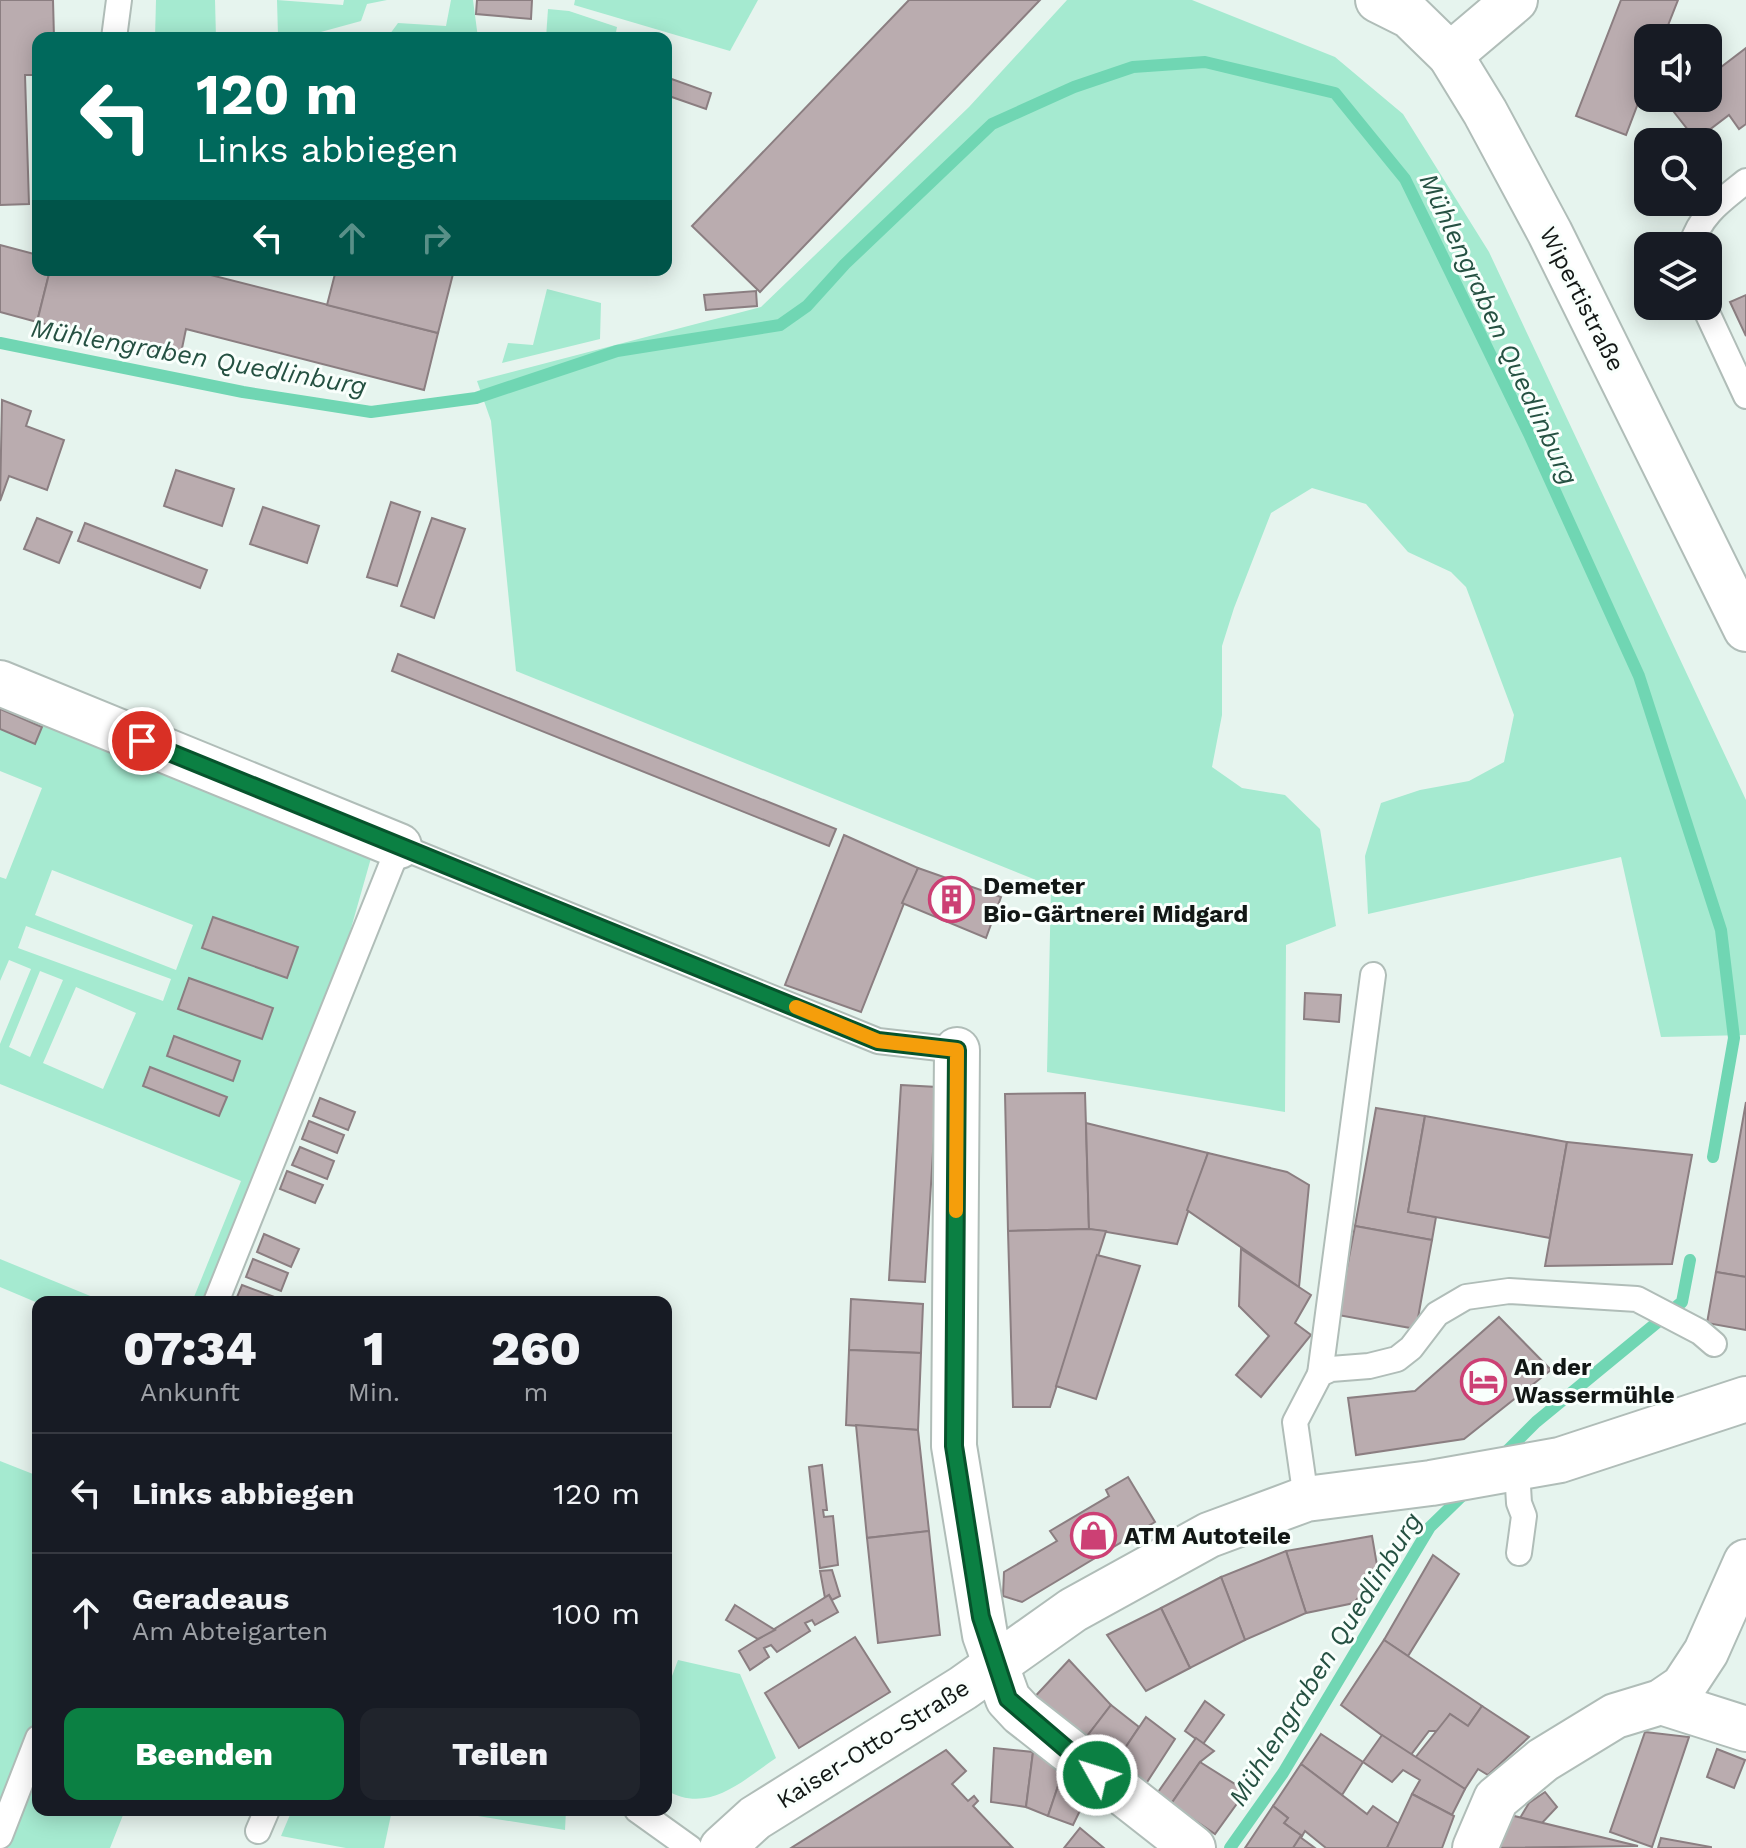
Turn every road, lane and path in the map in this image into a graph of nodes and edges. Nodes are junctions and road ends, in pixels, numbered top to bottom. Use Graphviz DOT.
graph roads {
  1 [pos="119,0"];
  2 [pos="1378,0"];
  3 [pos="1515,0"];
  4 [pos="115,32"];
  5 [pos="1450,55"];
  6 [pos="1746,181"];
  7 [pos="1695,232"];
  8 [pos="1711,320"];
  9 [pos="1746,396"];
  10 [pos="1746,629"];
  11 [pos="0,683"];
  12 [pos="399,846"];
  13 [pos="1373,975"];
  14 [pos="957,1050"];
  15 [pos="218,1296"];
  16 [pos="1707,1338"];
  17 [pos="1320,1374"];
  18 [pos="1746,1399"];
  19 [pos="1517,1470"];
  20 [pos="1306,1499"];
  21 [pos="1519,1553"];
  22 [pos="1746,1562"];
  23 [pos="994,1666"];
  24 [pos="1661,1702"];
  25 [pos="1746,1729"];
  26 [pos="32,1753"];
  27 [pos="645,1816"];
  28 [pos="0,1836"];
  29 [pos="690,1848"];
  30 [pos="722,1848"];
  31 [pos="1193,1848"];
  32 [pos="1475,1848"];
  1 -- 4 [label="lane"];
  2 -- 5 [label="street, Wipertistraße"];
  3 -- 5 [label="street"];
  5 -- 10 [label="street, Wipertistraße"];
  6 -- 7 [label="lane"];
  8 -- 9 [label="lane"];
  11 -- 12 [label="street"];
  12 -- 14 [label="lane"];
  12 -- 15 [label="lane"];
  13 -- 17 [label="lane"];
  14 -- 23 [label="street"];
  16 -- 17 [label="lane"];
  17 -- 20 [label="lane"];
  18 -- 19 [label="street, Kaiser-Otto-Straße"];
  19 -- 20 [label="street, Kaiser-Otto-Straße"];
  19 -- 21 [label="lane"];
  20 -- 23 [label="street, Kaiser-Otto-Straße"];
  22 -- 24 [label="street"];
  23 -- 30 [label="street, Kaiser-Otto-Straße"];
  23 -- 31 [label="street"];
  24 -- 25 [label="street"];
  24 -- 32 [label="street"];
  26 -- 28 [label="lane"];
  27 -- 29 [label="lane"];
}
